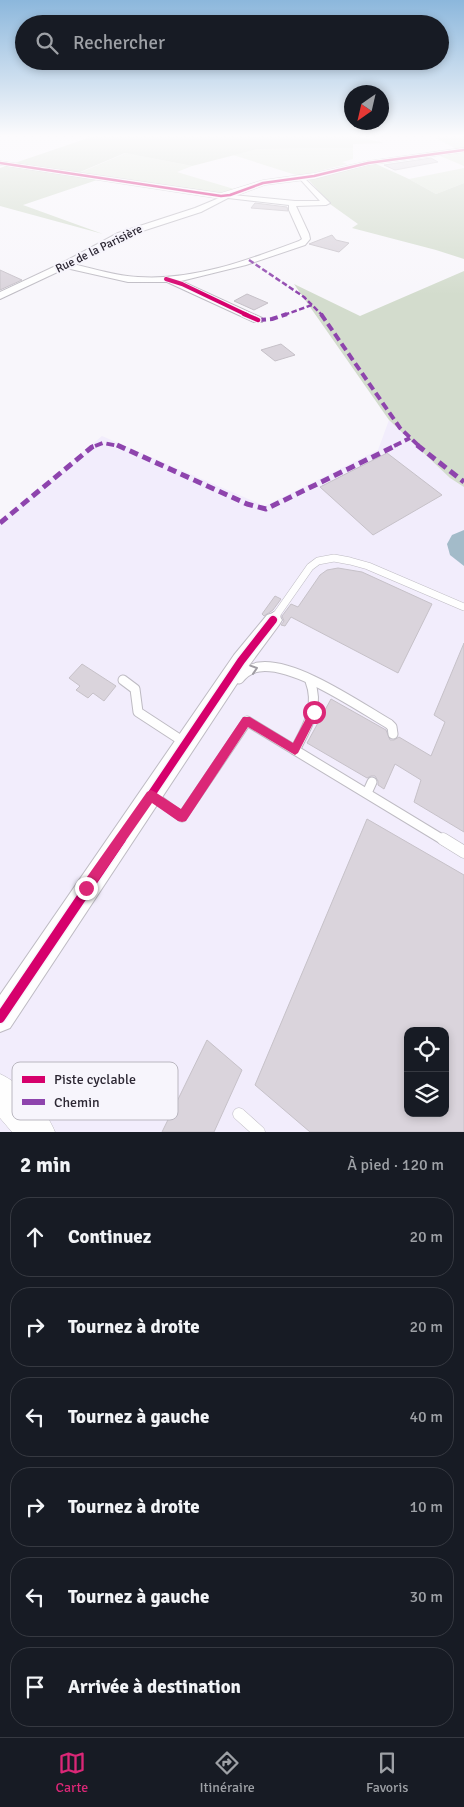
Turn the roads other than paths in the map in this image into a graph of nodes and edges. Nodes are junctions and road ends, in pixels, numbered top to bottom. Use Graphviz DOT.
graph roads {
  1 [pos="184,190"];
  2 [pos="244,190"];
  3 [pos="314,190"];
  4 [pos="226,196"];
  5 [pos="295,204"];
  6 [pos="65,265"];
  7 [pos="166,280"];
  8 [pos="0,296"];
  9 [pos="258,320"];
  10 [pos="464,607"];
  11 [pos="273,620"];
  12 [pos="123,680"];
  13 [pos="310,681"];
  14 [pos="393,734"];
  15 [pos="191,735"];
  16 [pos="295,750"];
  17 [pos="372,782"];
  18 [pos="367,793"];
  19 [pos="151,795"];
  20 [pos="464,852"];
  21 [pos="0,1018"];
  22 [pos="0,1092"];
  23 [pos="12,1105"];
  24 [pos="239,1114"];
  25 [pos="26,1120"];
  26 [pos="37,1132"];
  27 [pos="259,1132"];
  1 -- 4 [label="street"];
  2 -- 4 [label="street"];
  3 -- 5 [label="street"];
  4 -- 5 [label="street"];
  4 -- 6 [label="street, Rue de la Parisière"];
  5 -- 7 [label="street"];
  6 -- 7 [label="street"];
  6 -- 8 [label="street, Rue de la Parisière"];
  7 -- 9 [label="street"];
  10 -- 11 [label="lane"];
  11 -- 15 [label="street"];
  12 -- 15 [label="lane"];
  13 -- 14 [label="lane"];
  15 -- 13 [label="lane, one-way"];
  13 -- 16 [label="lane"];
  15 -- 19 [label="street"];
  16 -- 18 [label="lane"];
  16 -- 19 [label="lane"];
  17 -- 18 [label="lane"];
  18 -- 20 [label="lane"];
  19 -- 21 [label="street"];
  22 -- 23 [label="street"];
  24 -- 27 [label="lane"];
  25 -- 26 [label="street"];
}
